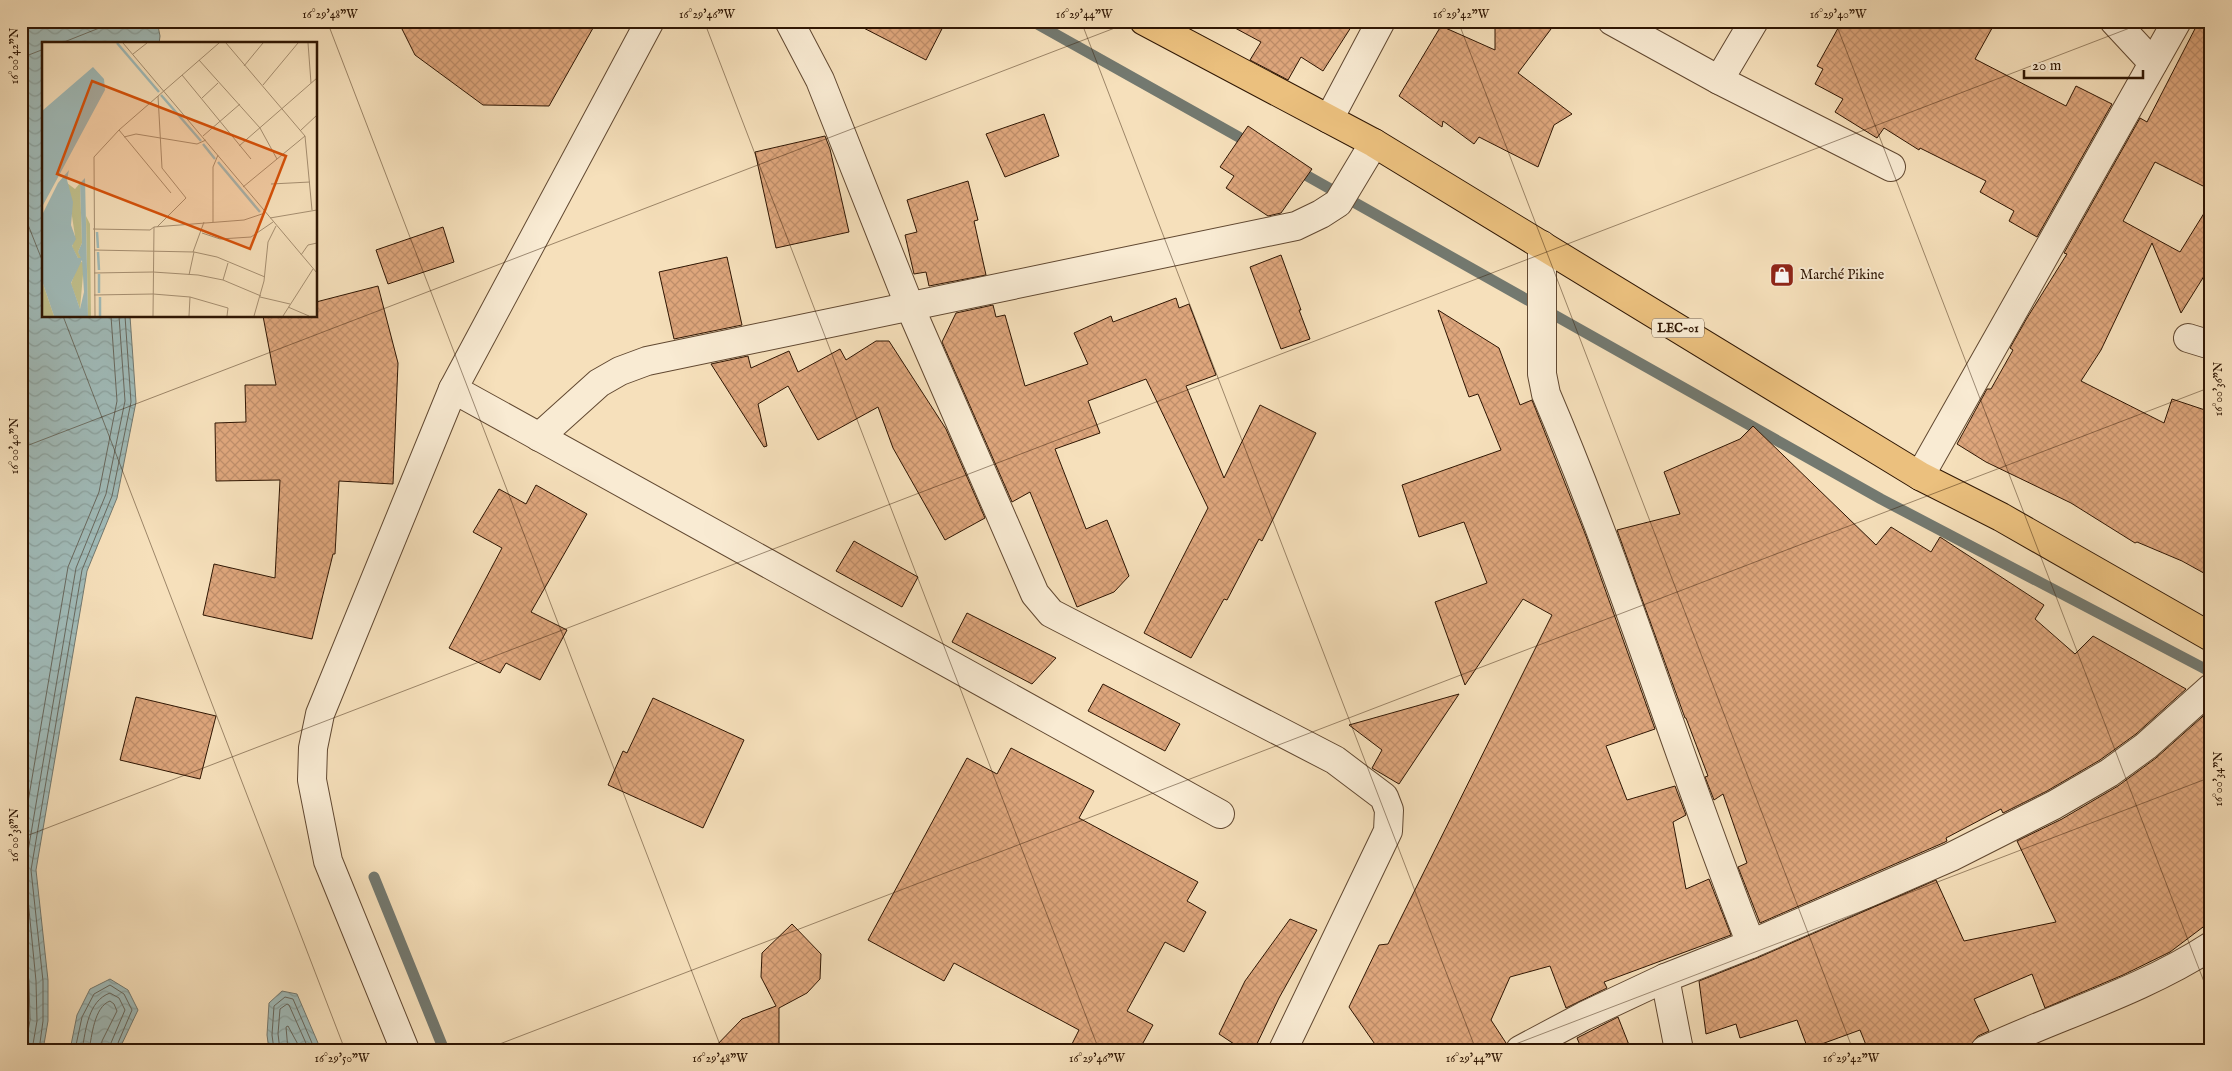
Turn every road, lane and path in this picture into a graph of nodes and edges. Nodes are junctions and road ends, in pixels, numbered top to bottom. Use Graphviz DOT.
graph roads {
  1 [pos="650,21"];
  2 [pos="789,21"];
  3 [pos="1144,21"];
  4 [pos="1381,21"];
  5 [pos="1612,21"];
  6 [pos="1754,21"];
  7 [pos="2114,21"];
  8 [pos="2177,21"];
  9 [pos="2153,63"];
  10 [pos="1719,80"];
  11 [pos="1329,119"];
  12 [pos="1374,143"];
  13 [pos="1891,167"];
  14 [pos="1542,245"];
  15 [pos="910,307"];
  16 [pos="453,389"];
  17 [pos="540,437"];
  18 [pos="1920,476"];
  19 [pos="2211,637"];
  20 [pos="2211,688"];
  21 [pos="1220,814"];
  22 [pos="1751,944"];
  23 [pos="2211,946"];
  24 [pos="1665,978"];
  25 [pos="405,1050"];
  26 [pos="1283,1050"];
  27 [pos="1520,1050"];
  28 [pos="1679,1050"];
  29 [pos="1985,1050"];
  1 -- 16 [label="street"];
  2 -- 15 [label="street"];
  3 -- 11 [label="highway, LEC-01"];
  4 -- 11 [label="street"];
  5 -- 10 [label="street"];
  6 -- 10 [label="street"];
  7 -- 9 [label="street"];
  8 -- 9 [label="street"];
  9 -- 18 [label="street"];
  10 -- 13 [label="street"];
  11 -- 12 [label="highway, LEC-01"];
  12 -- 14 [label="highway, LEC-01"];
  12 -- 15 [label="street"];
  14 -- 18 [label="highway, LEC-01"];
  14 -- 22 [label="street"];
  15 -- 17 [label="street"];
  15 -- 26 [label="street"];
  16 -- 17 [label="street"];
  16 -- 25 [label="street"];
  17 -- 21 [label="street"];
  18 -- 19 [label="highway, LEC-01"];
  20 -- 22 [label="street"];
  22 -- 24 [label="street"];
  23 -- 29 [label="street"];
  24 -- 27 [label="street"];
  24 -- 28 [label="street"];
}
